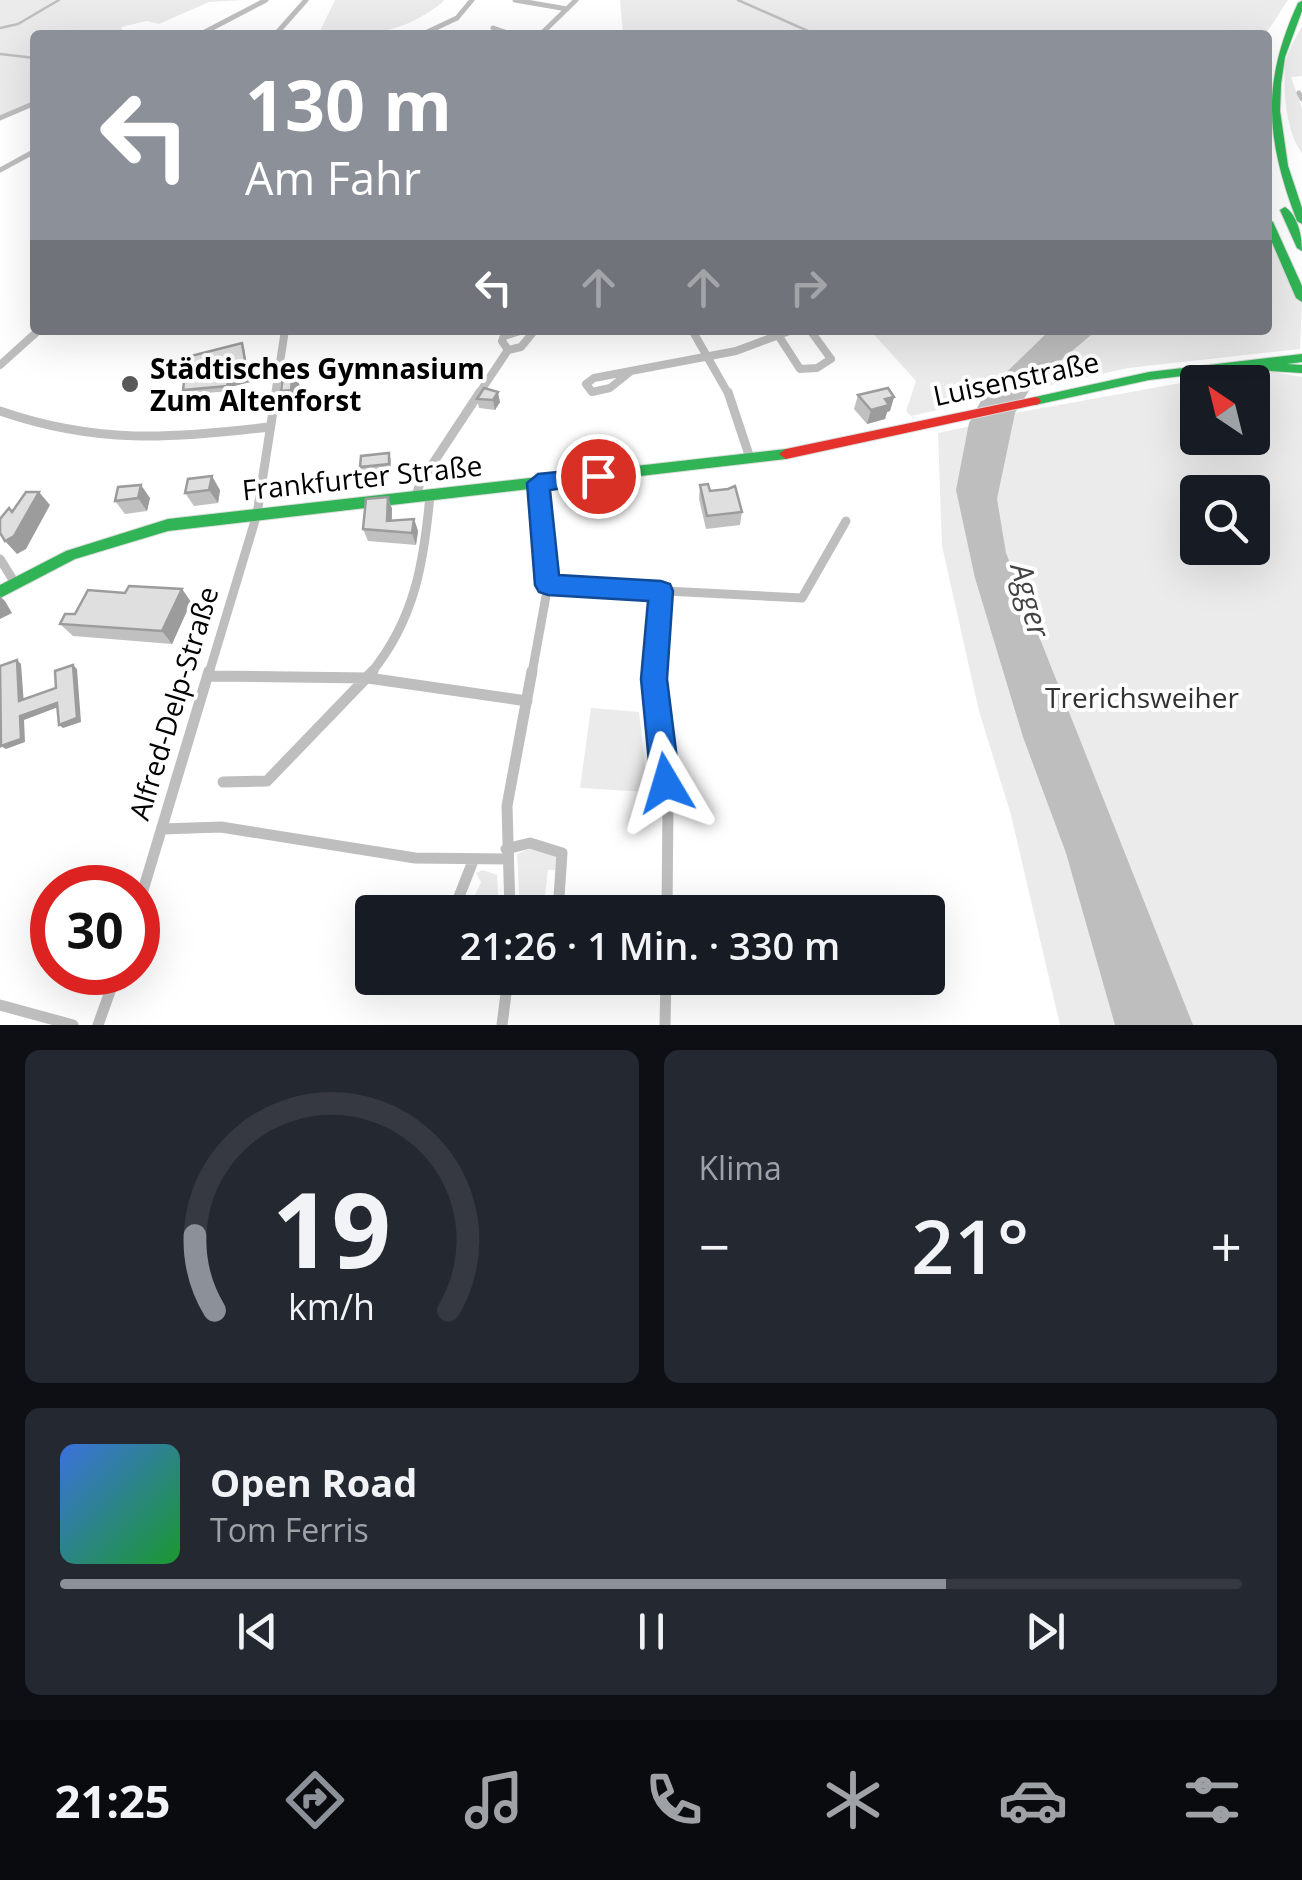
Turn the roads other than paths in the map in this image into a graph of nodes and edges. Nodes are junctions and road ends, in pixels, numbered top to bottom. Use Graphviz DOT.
graph roads {
  1 [pos="266,0"];
  2 [pos="306,0"];
  3 [pos="472,0"];
  4 [pos="514,0"];
  5 [pos="576,0"];
  6 [pos="1294,0"];
  7 [pos="1302,3"];
  8 [pos="566,9"];
  9 [pos="444,26"];
  10 [pos="493,28"];
  11 [pos="208,30"];
  12 [pos="279,30"];
  13 [pos="434,30"];
  14 [pos="443,30"];
  15 [pos="499,30"];
  16 [pos="545,30"];
  17 [pos="1272,46"];
  18 [pos="30,105"];
  19 [pos="0,118"];
  20 [pos="1274,120"];
  21 [pos="30,155"];
  22 [pos="1272,166"];
  23 [pos="0,170"];
  24 [pos="1302,196"];
  25 [pos="1302,221"];
  26 [pos="1272,231"];
  27 [pos="1302,248"];
  28 [pos="1302,298"];
  29 [pos="33,335"];
  30 [pos="284,335"];
  31 [pos="507,335"];
  32 [pos="530,335"];
  33 [pos="695,335"];
  34 [pos="778,335"];
  35 [pos="813,335"];
  36 [pos="508,350"];
  37 [pos="707,356"];
  38 [pos="1297,356"];
  39 [pos="0,365"];
  40 [pos="1236,365"];
  41 [pos="1270,367"];
  42 [pos="1302,369"];
  43 [pos="630,372"];
  44 [pos="1180,372"];
  45 [pos="0,411"];
  46 [pos="919,425"];
  47 [pos="269,427"];
  48 [pos="750,458"];
  49 [pos="538,483"];
  50 [pos="422,495"];
  51 [pos="257,514"];
  52 [pos="846,521"];
  53 [pos="0,559"];
  54 [pos="15,584"];
  55 [pos="548,585"];
  56 [pos="661,591"];
  57 [pos="0,592"];
  58 [pos="210,676"];
  59 [pos="368,678"];
  60 [pos="527,701"];
  61 [pos="223,782"];
  62 [pos="162,829"];
  63 [pos="507,854"];
  64 [pos="472,861"];
  65 [pos="151,865"];
  66 [pos="459,895"];
  67 [pos="509,895"];
  68 [pos="560,895"];
  69 [pos="668,895"];
  70 [pos="109,995"];
  71 [pos="506,995"];
  72 [pos="666,995"];
  73 [pos="0,1005"];
  74 [pos="74,1025"];
  75 [pos="98,1025"];
  76 [pos="502,1025"];
  77 [pos="665,1025"];
  1 -- 11 [label="street"];
  2 -- 12 [label="street"];
  3 -- 9 [label="street"];
  4 -- 8 [label="street"];
  5 -- 8 [label="street"];
  6 -- 17 [label="main road"];
  7 -- 20 [label="main road"];
  8 -- 16 [label="street"];
  9 -- 13 [label="street"];
  9 -- 14 [label="street"];
  10 -- 15 [label="street"];
  18 -- 19 [label="street"];
  20 -- 24 [label="main road"];
  20 -- 25 [label="main road"];
  21 -- 23 [label="street"];
  22 -- 27 [label="main road"];
  26 -- 28 [label="main road"];
  29 -- 39 [label="street"];
  30 -- 47 [label="street, Alfred-Delp-Straße"];
  31 -- 36 [label="street"];
  32 -- 36 [label="street"];
  33 -- 37 [label="street"];
  34 -- 35 [label="street"];
  34 -- 37 [label="street"];
  36 -- 50 [label="street"];
  37 -- 43 [label="street"];
  37 -- 48 [label="street"];
  38 -- 40 [label="main road, Luisenstraße"];
  41 -- 42 [label="main road"];
  43 -- 43 [label="street"];
  44 -- 46 [label="main road, Luisenstraße"];
  45 -- 47 [label="street"];
  46 -- 48 [label="main road, Frankfurter Straße"];
  47 -- 51 [label="street, Alfred-Delp-Straße"];
  48 -- 49 [label="main road, Frankfurter Straße"];
  49 -- 50 [label="main road, Frankfurter Straße"];
  49 -- 55 [label="street"];
  50 -- 51 [label="main road, Frankfurter Straße"];
  50 -- 59 [label="street"];
  51 -- 54 [label="main road, Frankfurter Straße"];
  51 -- 58 [label="street, Alfred-Delp-Straße"];
  52 -- 56 [label="street"];
  53 -- 54 [label="street"];
  54 -- 57 [label="main road, Frankfurter Straße"];
  55 -- 56 [label="street"];
  55 -- 60 [label="street"];
  56 -- 69 [label="street"];
  58 -- 59 [label="street"];
  58 -- 62 [label="street, Alfred-Delp-Straße"];
  59 -- 60 [label="street"];
  59 -- 61 [label="street"];
  60 -- 63 [label="street"];
  62 -- 64 [label="street"];
  62 -- 65 [label="street, Alfred-Delp-Straße"];
  63 -- 64 [label="street"];
  63 -- 67 [label="street"];
  63 -- 68 [label="street"];
  64 -- 66 [label="street"];
  70 -- 75 [label="street"];
  71 -- 76 [label="street"];
  72 -- 77 [label="street"];
  73 -- 74 [label="street"];
}
